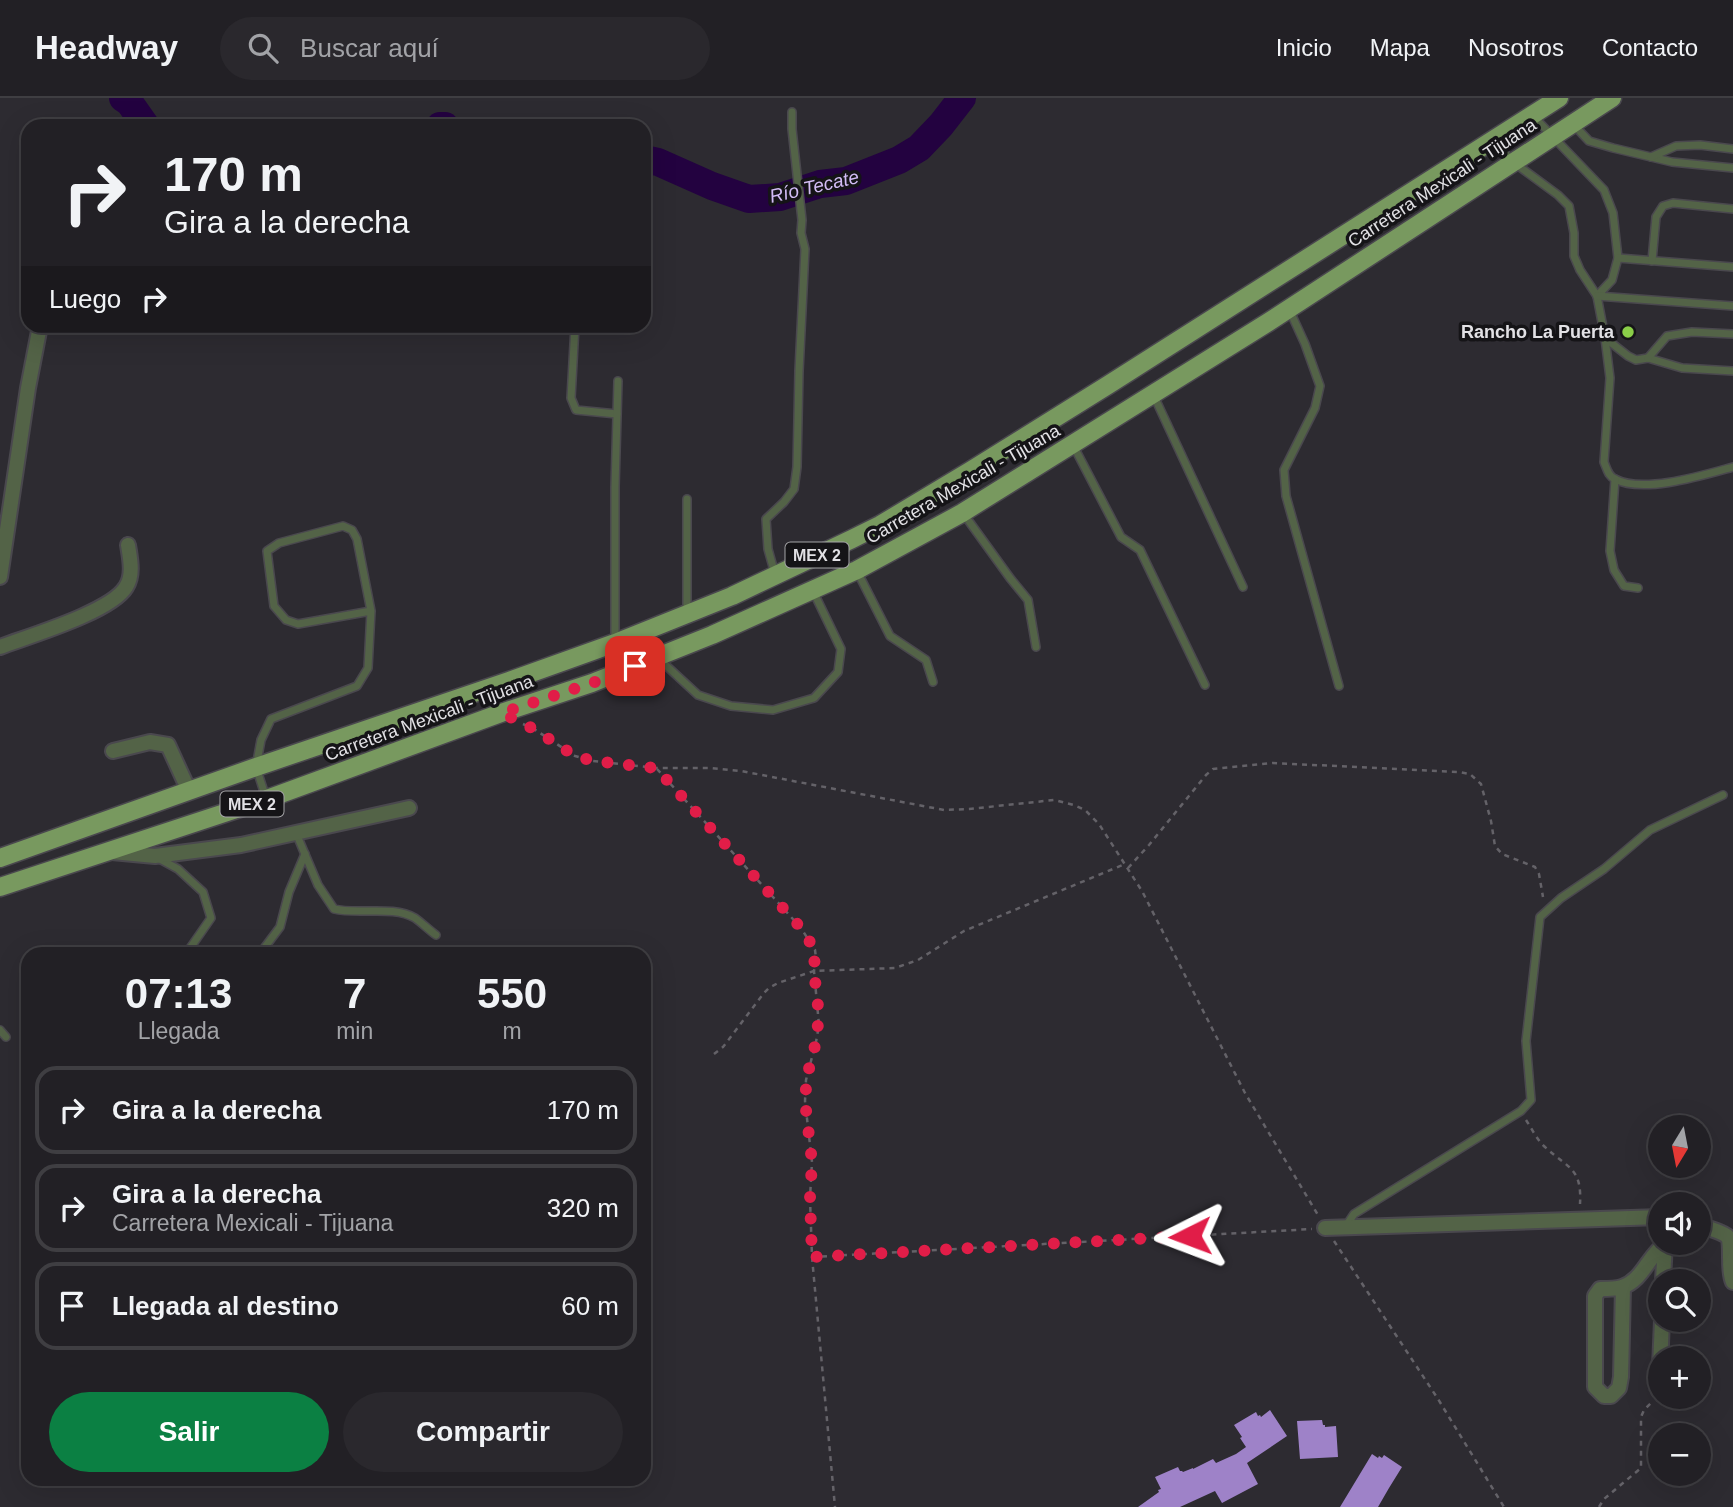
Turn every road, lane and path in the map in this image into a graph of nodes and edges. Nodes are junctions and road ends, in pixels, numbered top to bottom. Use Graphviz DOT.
graph roads {
  1 [pos="1559,98"];
  2 [pos="1612,98"];
  3 [pos="792,112"];
  4 [pos="1533,114"];
  5 [pos="1573,123"];
  6 [pos="1552,137"];
  7 [pos="1493,140"];
  8 [pos="1733,149"];
  9 [pos="1650,157"];
  10 [pos="1513,162"];
  11 [pos="1733,168"];
  12 [pos="1733,209"];
  13 [pos="1618,258"];
  14 [pos="1652,261"];
  15 [pos="1733,267"];
  16 [pos="1251,293"];
  17 [pos="1597,296"];
  18 [pos="1733,306"];
  19 [pos="1289,308"];
  20 [pos="1267,323"];
  21 [pos="39,333"];
  22 [pos="575,333"];
  23 [pos="1733,334"];
  24 [pos="1605,338"];
  25 [pos="1648,358"];
  26 [pos="1733,371"];
  27 [pos="618,380"];
  28 [pos="1153,394"];
  29 [pos="617,414"];
  30 [pos="1072,444"];
  31 [pos="1733,467"];
  32 [pos="1615,479"];
  33 [pos="7,487"];
  34 [pos="687,499"];
  35 [pos="962,513"];
  36 [pos="128,545"];
  37 [pos="857,570"];
  38 [pos="775,575"];
  39 [pos="0,577"];
  40 [pos="1243,587"];
  41 [pos="1638,588"];
  42 [pos="813,590"];
  43 [pos="371,611"];
  44 [pos="687,614"];
  45 [pos="615,643"];
  46 [pos="0,647"];
  47 [pos="1036,647"];
  48 [pos="657,658"];
  49 [pos="933,682"];
  50 [pos="1205,685"];
  51 [pos="1339,686"];
  52 [pos="502,713"];
  53 [pos="113,751"];
  54 [pos="256,767"];
  55 [pos="656,768"];
  56 [pos="189,791"];
  57 [pos="1723,795"];
  58 [pos="267,799"];
  59 [pos="409,808"];
  60 [pos="296,833"];
  61 [pos="107,852"];
  62 [pos="305,854"];
  63 [pos="155,856"];
  64 [pos="0,858"];
  65 [pos="1125,864"];
  66 [pos="1128,868"];
  67 [pos="0,887"];
  68 [pos="1540,917"];
  69 [pos="436,935"];
  70 [pos="191,947"];
  71 [pos="265,947"];
  72 [pos="814,971"];
  73 [pos="0,1030"];
  74 [pos="6,1037"];
  75 [pos="714,1054"];
  76 [pos="1521,1111"];
  77 [pos="1580,1212"];
  78 [pos="1648,1217"];
  79 [pos="1346,1226"];
  80 [pos="1325,1228"];
  81 [pos="1711,1229"];
  82 [pos="1654,1255"];
  83 [pos="812,1257"];
  84 [pos="1733,1282"];
  85 [pos="1623,1287"];
  86 [pos="1648,1406"];
  87 [pos="835,1507"];
  88 [pos="1504,1507"];
  89 [pos="1599,1507"];
  1 -- 4 [label="main road, Carretera Mexicali - Tijuana / MEX 2"];
  2 -- 5 [label="main road, Carretera Mexicali - Tijuana / MEX 2"];
  3 -- 38 [label="lane"];
  4 -- 6 [label="lane"];
  4 -- 7 [label="main road, Carretera Mexicali - Tijuana / MEX 2"];
  5 -- 6 [label="main road, Carretera Mexicali - Tijuana / MEX 2"];
  5 -- 9 [label="lane"];
  6 -- 10 [label="main road, Carretera Mexicali - Tijuana / MEX 2"];
  6 -- 13 [label="lane"];
  7 -- 10 [label="lane"];
  7 -- 16 [label="main road, Carretera Mexicali - Tijuana / MEX 2"];
  8 -- 9 [label="lane"];
  9 -- 11 [label="lane"];
  10 -- 17 [label="lane"];
  10 -- 19 [label="main road, Carretera Mexicali - Tijuana / MEX 2"];
  12 -- 14 [label="lane"];
  13 -- 14 [label="lane"];
  13 -- 17 [label="lane"];
  14 -- 15 [label="lane"];
  16 -- 20 [label="main road"];
  16 -- 38 [label="main road, Carretera Mexicali - Tijuana / MEX 2"];
  17 -- 18 [label="lane"];
  17 -- 24 [label="lane"];
  19 -- 20 [label="main road, Carretera Mexicali - Tijuana / MEX 2"];
  19 -- 51 [label="lane"];
  20 -- 28 [label="main road, Carretera Mexicali - Tijuana / MEX 2"];
  21 -- 33 [label="street"];
  22 -- 29 [label="lane"];
  23 -- 25 [label="lane"];
  24 -- 25 [label="lane"];
  24 -- 32 [label="lane"];
  25 -- 26 [label="lane"];
  27 -- 29 [label="lane"];
  28 -- 30 [label="main road, Carretera Mexicali - Tijuana / MEX 2"];
  28 -- 40 [label="lane"];
  29 -- 45 [label="lane"];
  30 -- 35 [label="main road, Carretera Mexicali - Tijuana / MEX 2"];
  30 -- 50 [label="lane"];
  31 -- 32 [label="lane"];
  32 -- 41 [label="lane"];
  33 -- 39 [label="street"];
  34 -- 44 [label="lane"];
  35 -- 37 [label="main road, Carretera Mexicali - Tijuana / MEX 2"];
  35 -- 47 [label="lane"];
  36 -- 46 [label="street"];
  37 -- 42 [label="main road, Carretera Mexicali - Tijuana / MEX 2"];
  37 -- 49 [label="lane"];
  38 -- 44 [label="main road, Carretera Mexicali - Tijuana / MEX 2"];
  42 -- 48 [label="main road, Carretera Mexicali - Tijuana / MEX 2"];
  42 -- 48 [label="lane"];
  43 -- 43 [label="lane"];
  43 -- 54 [label="lane"];
  44 -- 45 [label="main road, Carretera Mexicali - Tijuana / MEX 2"];
  45 -- 54 [label="main road, Carretera Mexicali - Tijuana / MEX 2"];
  48 -- 52 [label="main road, Carretera Mexicali - Tijuana / MEX 2"];
  52 -- 55 [label="path"];
  52 -- 58 [label="main road, Carretera Mexicali - Tijuana / MEX 2"];
  53 -- 56 [label="street"];
  54 -- 56 [label="main road, Carretera Mexicali - Tijuana / MEX 2"];
  54 -- 58 [label="lane"];
  55 -- 65 [label="path"];
  55 -- 72 [label="path"];
  56 -- 64 [label="main road, Carretera Mexicali - Tijuana / MEX 2"];
  57 -- 68 [label="lane"];
  58 -- 61 [label="main road, Carretera Mexicali - Tijuana / MEX 2"];
  59 -- 60 [label="street"];
  60 -- 62 [label="lane"];
  60 -- 63 [label="street"];
  61 -- 63 [label="street"];
  61 -- 67 [label="main road, Carretera Mexicali - Tijuana / MEX 2"];
  62 -- 69 [label="lane"];
  62 -- 71 [label="lane"];
  63 -- 70 [label="lane"];
  65 -- 66 [label="path"];
  65 -- 72 [label="path"];
  66 -- 68 [label="path"];
  66 -- 80 [label="path"];
  68 -- 76 [label="lane"];
  72 -- 75 [label="path"];
  72 -- 83 [label="path"];
  73 -- 74 [label="lane"];
  76 -- 77 [label="path"];
  76 -- 79 [label="lane"];
  78 -- 79 [label="street"];
  79 -- 80 [label="street"];
  80 -- 83 [label="path"];
  80 -- 88 [label="path"];
  81 -- 84 [label="street"];
  82 -- 85 [label="street"];
  83 -- 87 [label="path"];
  85 -- 85 [label="street"];
  86 -- 89 [label="path"];
}
